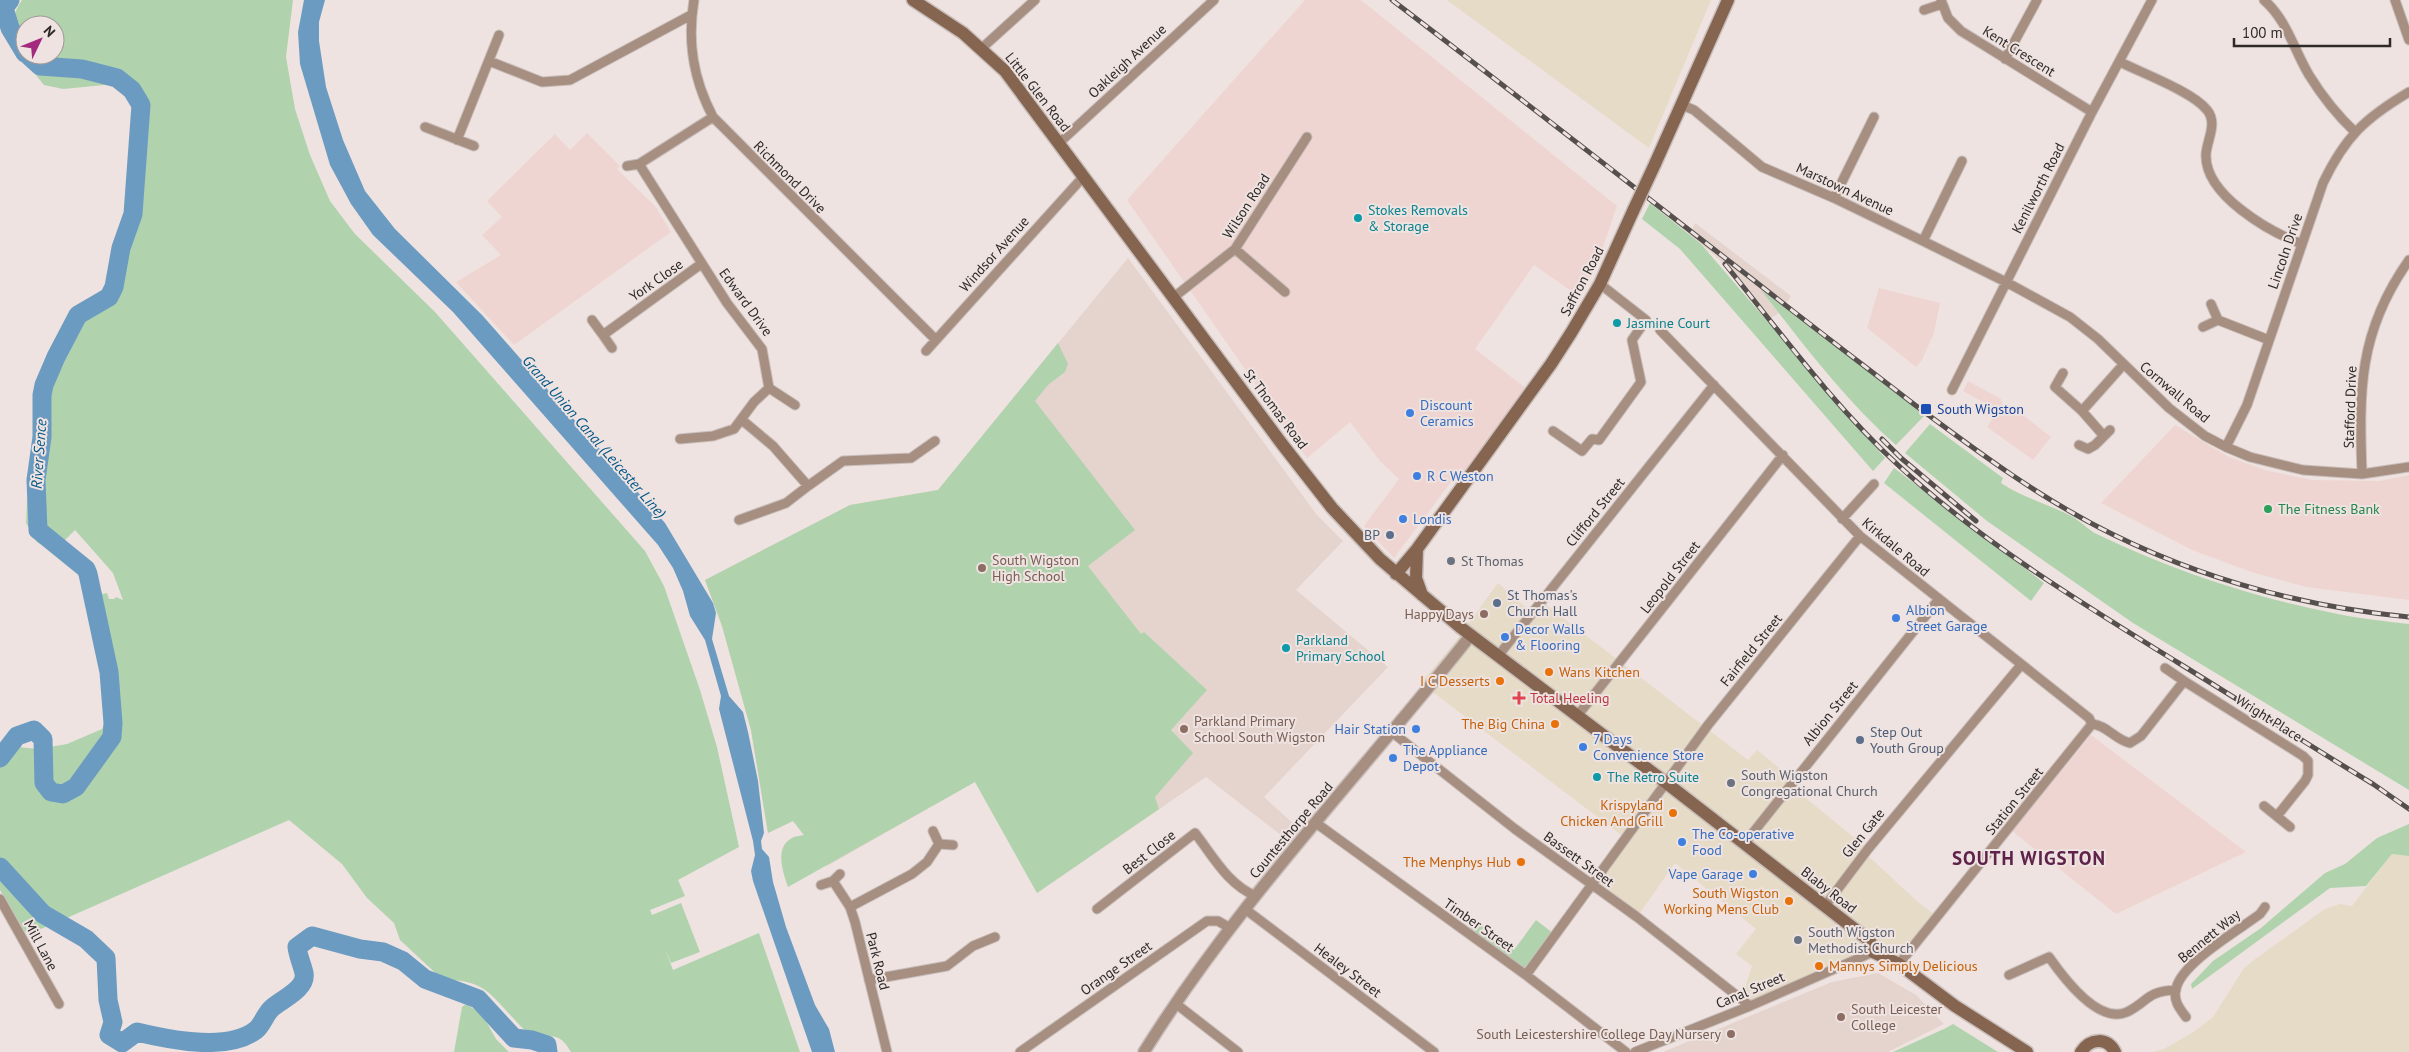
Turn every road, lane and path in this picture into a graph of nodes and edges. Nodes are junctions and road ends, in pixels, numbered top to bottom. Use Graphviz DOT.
graph roads {
  1 [pos="694,0"];
  2 [pos="913,0"];
  3 [pos="1035,0"];
  4 [pos="1214,0"];
  5 [pos="1728,0"];
  6 [pos="2037,0"];
  7 [pos="2152,0"];
  8 [pos="2264,0"];
  9 [pos="2395,0"];
  10 [pos="1942,2"];
  11 [pos="1924,10"];
  12 [pos="691,15"];
  13 [pos="499,35"];
  14 [pos="2409,40"];
  15 [pos="982,48"];
  16 [pos="2005,59"];
  17 [pos="489,61"];
  18 [pos="2120,62"];
  19 [pos="2409,92"];
  20 [pos="1682,104"];
  21 [pos="2092,112"];
  22 [pos="712,117"];
  23 [pos="1874,118"];
  24 [pos="425,127"];
  25 [pos="2355,132"];
  26 [pos="1307,137"];
  27 [pos="457,140"];
  28 [pos="1059,142"];
  29 [pos="474,146"];
  30 [pos="1962,161"];
  31 [pos="639,164"];
  32 [pos="627,166"];
  33 [pos="1084,176"];
  34 [pos="1834,198"];
  35 [pos="1923,241"];
  36 [pos="2302,244"];
  37 [pos="1235,249"];
  38 [pos="2409,260"];
  39 [pos="701,264"];
  40 [pos="2006,282"];
  41 [pos="1600,284"];
  42 [pos="1286,292"];
  43 [pos="1174,297"];
  44 [pos="2212,304"];
  45 [pos="592,320"];
  46 [pos="2218,320"];
  47 [pos="2202,328"];
  48 [pos="1660,330"];
  49 [pos="603,335"];
  50 [pos="936,340"];
  51 [pos="2269,340"];
  52 [pos="612,348"];
  53 [pos="926,351"];
  54 [pos="2123,366"];
  55 [pos="2063,373"];
  56 [pos="1714,385"];
  57 [pos="769,388"];
  58 [pos="1952,390"];
  59 [pos="795,405"];
  60 [pos="2082,411"];
  61 [pos="742,420"];
  62 [pos="1553,431"];
  63 [pos="680,439"];
  64 [pos="935,441"];
  65 [pos="2079,445"];
  66 [pos="2226,447"];
  67 [pos="1782,455"];
  68 [pos="2409,467"];
  69 [pos="2362,474"];
  70 [pos="1874,484"];
  71 [pos="808,486"];
  72 [pos="1842,519"];
  73 [pos="739,520"];
  74 [pos="1860,536"];
  75 [pos="1417,549"];
  76 [pos="1396,574"];
  77 [pos="1423,598"];
  78 [pos="1938,599"];
  79 [pos="1471,635"];
  80 [pos="1498,656"];
  81 [pos="2021,665"];
  82 [pos="2165,668"];
  83 [pos="2184,681"];
  84 [pos="1578,715"];
  85 [pos="2092,724"];
  86 [pos="1393,733"];
  87 [pos="1666,782"];
  88 [pos="2264,806"];
  89 [pos="2277,816"];
  90 [pos="1316,823"];
  91 [pos="2290,827"];
  92 [pos="932,831"];
  93 [pos="940,844"];
  94 [pos="1744,844"];
  95 [pos="953,845"];
  96 [pos="840,874"];
  97 [pos="833,881"];
  98 [pos="821,885"];
  99 [pos="1591,885"];
  100 [pos="1256,896"];
  101 [pos="0,899"];
  102 [pos="1825,906"];
  103 [pos="850,907"];
  104 [pos="2266,907"];
  105 [pos="1097,909"];
  106 [pos="1245,910"];
  107 [pos="1230,928"];
  108 [pos="995,937"];
  109 [pos="1873,952"];
  110 [pos="1899,964"];
  111 [pos="1526,975"];
  112 [pos="2008,975"];
  113 [pos="869,980"];
  114 [pos="2176,990"];
  115 [pos="1175,1002"];
  116 [pos="59,1004"];
  117 [pos="1750,1006"];
  118 [pos="2186,1017"];
  119 [pos="887,1052"];
  120 [pos="1020,1052"];
  121 [pos="1144,1052"];
  122 [pos="1238,1052"];
  123 [pos="1434,1052"];
  124 [pos="1626,1052"];
  125 [pos="1635,1052"];
  126 [pos="2027,1052"];
  127 [pos="2081,1052"];
  128 [pos="2115,1052"];
  1 -- 12 [label="street, Richmond Drive"];
  2 -- 15 [label="main road, Little Glen Road"];
  3 -- 15 [label="street"];
  4 -- 28 [label="street, Oakleigh Avenue"];
  5 -- 20 [label="main road, Saffron Road"];
  6 -- 16 [label="street"];
  7 -- 18 [label="street, Kenilworth Road"];
  8 -- 25 [label="street"];
  9 -- 14 [label="street"];
  10 -- 11 [label="street, Kent Crescent"];
  10 -- 16 [label="street, Kent Crescent"];
  12 -- 17 [label="street"];
  12 -- 22 [label="street, Richmond Drive"];
  13 -- 17 [label="street"];
  15 -- 28 [label="main road, Little Glen Road"];
  16 -- 21 [label="street, Kent Crescent"];
  17 -- 27 [label="street"];
  18 -- 21 [label="street, Kenilworth Road"];
  18 -- 36 [label="street"];
  19 -- 25 [label="street, Lincoln Drive"];
  20 -- 34 [label="street, Marstown Avenue"];
  20 -- 41 [label="main road, Saffron Road, bridge"];
  21 -- 40 [label="street, Kenilworth Road"];
  22 -- 31 [label="street"];
  22 -- 50 [label="street, Richmond Drive"];
  23 -- 34 [label="street"];
  24 -- 27 [label="street"];
  25 -- 36 [label="street, Lincoln Drive"];
  26 -- 37 [label="street, Wilson Road"];
  27 -- 29 [label="street"];
  28 -- 33 [label="main road, Little Glen Road"];
  30 -- 35 [label="street"];
  31 -- 32 [label="street"];
  31 -- 39 [label="street, York Close"];
  33 -- 43 [label="main road, St Thomas Road"];
  33 -- 50 [label="street, Windsor Avenue"];
  34 -- 35 [label="street, Marstown Avenue"];
  35 -- 40 [label="street, Marstown Avenue"];
  36 -- 51 [label="street, Lincoln Drive"];
  37 -- 42 [label="street"];
  37 -- 43 [label="street, Wilson Road"];
  38 -- 69 [label="street, Stafford Drive"];
  39 -- 49 [label="street, York Close"];
  39 -- 57 [label="street, Edward Drive"];
  40 -- 54 [label="street, Cornwall Road"];
  40 -- 58 [label="street, Kenilworth Road"];
  41 -- 62 [label="street"];
  41 -- 75 [label="main road, Saffron Road"];
  43 -- 76 [label="main road, St Thomas Road"];
  44 -- 46 [label="street"];
  45 -- 49 [label="street"];
  46 -- 47 [label="street"];
  46 -- 51 [label="street"];
  48 -- 56 [label="street, Kirkdale Road"];
  49 -- 52 [label="street"];
  50 -- 53 [label="street, Windsor Avenue"];
  51 -- 66 [label="street, Lincoln Drive"];
  54 -- 60 [label="street"];
  54 -- 66 [label="street, Cornwall Road"];
  55 -- 60 [label="street"];
  56 -- 67 [label="street, Kirkdale Road"];
  56 -- 80 [label="street, Clifford Street"];
  57 -- 59 [label="street"];
  57 -- 61 [label="street"];
  60 -- 65 [label="street"];
  61 -- 63 [label="street"];
  61 -- 71 [label="street"];
  64 -- 71 [label="street"];
  66 -- 69 [label="street, Cornwall Road"];
  67 -- 72 [label="street, Kirkdale Road"];
  67 -- 84 [label="street, Leopold Street"];
  68 -- 69 [label="street, Cornwall Road"];
  70 -- 72 [label="street"];
  71 -- 73 [label="street"];
  72 -- 74 [label="street, Kirkdale Road"];
  74 -- 78 [label="street, Kirkdale Road"];
  74 -- 87 [label="street, Fairfield Street"];
  75 -- 76 [label="main road, Saffron Road"];
  75 -- 77 [label="main road"];
  76 -- 77 [label="main road, St Thomas Road"];
  77 -- 79 [label="main road, St Thomas Road"];
  78 -- 81 [label="street, Kirkdale Road"];
  78 -- 94 [label="street, Albion Street"];
  79 -- 80 [label="main road, Blaby Road"];
  79 -- 86 [label="street, Countesthorpe Road"];
  80 -- 84 [label="main road, Blaby Road"];
  81 -- 85 [label="street, Kirkdale Road"];
  81 -- 102 [label="street, Glen Gate"];
  82 -- 83 [label="street, Wright Place"];
  83 -- 85 [label="street, Kirkdale Road"];
  83 -- 89 [label="street, Wright Place"];
  84 -- 87 [label="main road, Blaby Road"];
  85 -- 110 [label="street, Station Street"];
  86 -- 90 [label="street, Countesthorpe Road"];
  86 -- 99 [label="street, Bassett Street"];
  87 -- 94 [label="main road, Blaby Road"];
  87 -- 99 [label="street, Fairfield Street"];
  88 -- 89 [label="street"];
  89 -- 91 [label="street"];
  90 -- 100 [label="street, Countesthorpe Road"];
  90 -- 111 [label="street, Timber Street"];
  92 -- 93 [label="street"];
  93 -- 95 [label="street"];
  93 -- 103 [label="street"];
  94 -- 102 [label="main road, Blaby Road"];
  96 -- 97 [label="street"];
  97 -- 98 [label="street"];
  97 -- 103 [label="street, Park Road"];
  99 -- 111 [label="street, Fairfield Street"];
  99 -- 117 [label="street, Bassett Street"];
  100 -- 105 [label="street, Best Close"];
  100 -- 106 [label="street, Countesthorpe Road"];
  101 -- 116 [label="street, Mill Lane"];
  102 -- 109 [label="main road, Blaby Road"];
  103 -- 113 [label="street, Park Road"];
  104 -- 114 [label="street, Bennett Way"];
  106 -- 107 [label="street, Countesthorpe Road"];
  106 -- 123 [label="street, Healey Street"];
  107 -- 115 [label="street, Countesthorpe Road"];
  107 -- 120 [label="street, Orange Street"];
  108 -- 113 [label="street"];
  109 -- 110 [label="main road, Blaby Road"];
  109 -- 117 [label="street, Canal Street"];
  110 -- 126 [label="main road, Blaby Road"];
  111 -- 124 [label="street, Timber Street"];
  112 -- 114 [label="street"];
  113 -- 119 [label="street, Park Road"];
  114 -- 118 [label="street"];
  115 -- 121 [label="street, Countesthorpe Road"];
  115 -- 122 [label="street"];
  117 -- 125 [label="street, Canal Street"];
  127 -- 128 [label="main road"];
}
